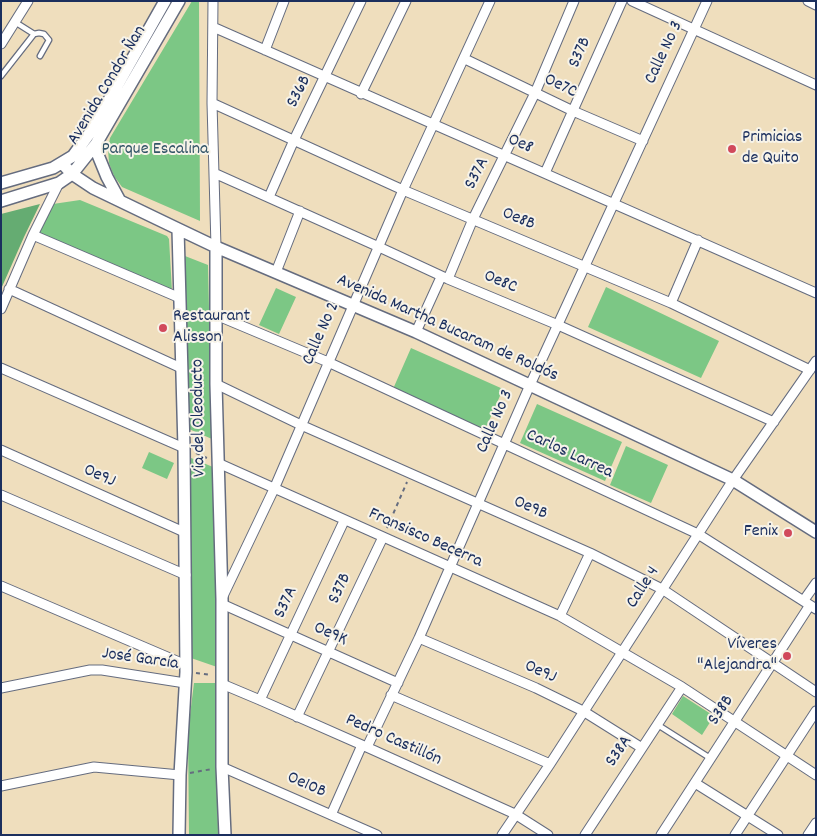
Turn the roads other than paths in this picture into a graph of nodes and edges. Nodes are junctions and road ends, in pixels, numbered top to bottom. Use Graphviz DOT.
graph roads {
  1 [pos="28,1"];
  2 [pos="165,1"];
  3 [pos="179,1"];
  4 [pos="213,1"];
  5 [pos="284,1"];
  6 [pos="362,1"];
  7 [pos="406,1"];
  8 [pos="490,1"];
  9 [pos="574,1"];
  10 [pos="622,1"];
  11 [pos="632,1"];
  12 [pos="707,1"];
  13 [pos="808,1"];
  14 [pos="816,5"];
  15 [pos="15,22"];
  16 [pos="212,27"];
  17 [pos="694,29"];
  18 [pos="34,34"];
  19 [pos="1,44"];
  20 [pos="265,50"];
  21 [pos="40,56"];
  22 [pos="464,59"];
  23 [pos="1,76"];
  24 [pos="326,77"];
  25 [pos="816,85"];
  26 [pos="535,93"];
  27 [pos="361,94"];
  28 [pos="212,103"];
  29 [pos="574,112"];
  30 [pos="434,125"];
  31 [pos="294,140"];
  32 [pos="643,141"];
  33 [pos="96,144"];
  34 [pos="505,157"];
  35 [pos="62,163"];
  36 [pos="214,173"];
  37 [pos="545,173"];
  38 [pos="72,174"];
  39 [pos="1,183"];
  40 [pos="59,183"];
  41 [pos="403,190"];
  42 [pos="269,197"];
  43 [pos="120,200"];
  44 [pos="1,201"];
  45 [pos="614,204"];
  46 [pos="300,211"];
  47 [pos="473,219"];
  48 [pos="178,229"];
  49 [pos="32,235"];
  50 [pos="698,240"];
  51 [pos="216,246"];
  52 [pos="379,247"];
  53 [pos="586,267"];
  54 [pos="276,272"];
  55 [pos="445,278"];
  56 [pos="9,289"];
  57 [pos="816,292"];
  58 [pos="180,298"];
  59 [pos="671,303"];
  60 [pos="353,304"];
  61 [pos="1,309"];
  62 [pos="216,314"];
  63 [pos="558,325"];
  64 [pos="416,332"];
  65 [pos="328,362"];
  66 [pos="813,367"];
  67 [pos="1,368"];
  68 [pos="181,368"];
  69 [pos="216,384"];
  70 [pos="530,385"];
  71 [pos="774,422"];
  72 [pos="301,425"];
  73 [pos="505,443"];
  74 [pos="184,448"];
  75 [pos="1,450"];
  76 [pos="218,463"];
  77 [pos="734,480"];
  78 [pos="274,489"];
  79 [pos="1,495"];
  80 [pos="478,504"];
  81 [pos="344,521"];
  82 [pos="184,532"];
  83 [pos="816,532"];
  84 [pos="698,534"];
  85 [pos="383,537"];
  86 [pos="590,553"];
  87 [pos="450,568"];
  88 [pos="186,575"];
  89 [pos="816,583"];
  90 [pos="1,586"];
  91 [pos="662,589"];
  92 [pos="222,602"];
  93 [pos="810,605"];
  94 [pos="560,616"];
  95 [pos="290,635"];
  96 [pos="419,638"];
  97 [pos="329,651"];
  98 [pos="622,652"];
  99 [pos="772,664"];
  100 [pos="186,673"];
  101 [pos="222,681"];
  102 [pos="398,683"];
  103 [pos="682,687"];
  104 [pos="1,688"];
  105 [pos="816,692"];
  106 [pos="392,695"];
  107 [pos="260,700"];
  108 [pos="583,711"];
  109 [pos="816,711"];
  110 [pos="297,716"];
  111 [pos="736,721"];
  112 [pos="658,725"];
  113 [pos="365,746"];
  114 [pos="642,748"];
  115 [pos="787,755"];
  116 [pos="710,758"];
  117 [pos="550,764"];
  118 [pos="222,767"];
  119 [pos="180,775"];
  120 [pos="816,775"];
  121 [pos="695,783"];
  122 [pos="1,786"];
  123 [pos="515,814"];
  124 [pos="331,815"];
  125 [pos="748,815"];
  126 [pos="816,823"];
  127 [pos="179,835"];
  128 [pos="225,835"];
  129 [pos="377,835"];
  130 [pos="502,835"];
  131 [pos="548,835"];
  132 [pos="585,835"];
  133 [pos="661,835"];
  134 [pos="735,835"];
  135 [pos="778,835"];
  136 [pos="808,835"];
  1 -- 15 [label="street"];
  2 -- 35 [label="street, Avenida Condor Ñan"];
  3 -- 33 [label="street, Avenida Condor Ñan"];
  4 -- 16 [label="street, Via del Oleoducto"];
  5 -- 20 [label="street"];
  6 -- 24 [label="street, S36B"];
  7 -- 27 [label="street"];
  8 -- 22 [label="street, Calle No 2"];
  9 -- 26 [label="street, S37A"];
  10 -- 29 [label="street, S37B"];
  11 -- 17 [label="street"];
  12 -- 17 [label="street, Calle No 3"];
  13 -- 14 [label="street"];
  15 -- 18 [label="lane"];
  15 -- 19 [label="street"];
  16 -- 20 [label="street, Oe8"];
  16 -- 28 [label="street, Via del Oleoducto"];
  17 -- 25 [label="street"];
  17 -- 32 [label="street, Calle No 3"];
  18 -- 21 [label="lane"];
  18 -- 23 [label="lane"];
  20 -- 24 [label="street, Oe8"];
  22 -- 26 [label="street, Oe7C"];
  22 -- 30 [label="street, Calle No 2"];
  24 -- 27 [label="street, Oe8"];
  24 -- 31 [label="street, S36B"];
  26 -- 29 [label="street, Oe7C"];
  26 -- 34 [label="street, S37A"];
  27 -- 30 [label="street, Oe8"];
  28 -- 31 [label="street, Oe8B"];
  28 -- 36 [label="street, Via del Oleoducto"];
  29 -- 32 [label="street, Oe7C"];
  29 -- 37 [label="street, S37B"];
  30 -- 34 [label="street, Oe8"];
  30 -- 41 [label="street, Calle No 2"];
  31 -- 41 [label="street, Oe8B"];
  31 -- 42 [label="street, S36B"];
  32 -- 45 [label="street, Calle No 3"];
  33 -- 38 [label="street, Avenida Condor Ñan"];
  33 -- 43 [label="street"];
  34 -- 37 [label="street, Oe8"];
  34 -- 47 [label="street, S37A"];
  35 -- 38 [label="street, Avenida Martha Bucaram de Roldós"];
  35 -- 39 [label="street, Avenida Condor Ñan"];
  36 -- 42 [label="street, Oe8C"];
  36 -- 51 [label="street, Via del Oleoducto"];
  37 -- 45 [label="street, Oe8"];
  38 -- 40 [label="street, Avenida Condor Ñan"];
  38 -- 43 [label="street, Avenida Martha Bucaram de Roldós"];
  40 -- 44 [label="street, Avenida Condor Ñan"];
  40 -- 49 [label="street"];
  41 -- 47 [label="street, Oe8B"];
  41 -- 52 [label="street, Calle No 2"];
  42 -- 46 [label="street, Oe8C"];
  43 -- 48 [label="street, Avenida Martha Bucaram de Roldós"];
  45 -- 50 [label="street, Oe8"];
  45 -- 53 [label="street, Calle No 3"];
  46 -- 52 [label="street, Oe8C"];
  46 -- 54 [label="street"];
  47 -- 53 [label="street, Oe8B"];
  47 -- 55 [label="street, S37A"];
  48 -- 51 [label="street, Avenida Martha Bucaram de Roldós"];
  48 -- 58 [label="street, Via del Oleoducto"];
  49 -- 56 [label="street"];
  49 -- 58 [label="street"];
  50 -- 57 [label="street, Oe8"];
  50 -- 59 [label="street"];
  51 -- 54 [label="street, Avenida Martha Bucaram de Roldós"];
  51 -- 62 [label="street, Via del Oleoducto"];
  52 -- 55 [label="street, Oe8C"];
  52 -- 60 [label="street, Calle No 2"];
  53 -- 59 [label="street, Oe8B"];
  53 -- 63 [label="street, Calle No 3"];
  54 -- 60 [label="street, Avenida Martha Bucaram de Roldós"];
  55 -- 63 [label="street, Oe8C"];
  55 -- 64 [label="street, S37A"];
  56 -- 61 [label="street"];
  56 -- 68 [label="street"];
  58 -- 68 [label="street, Via del Oleoducto"];
  59 -- 66 [label="street, Oe8B"];
  60 -- 64 [label="street, Avenida Martha Bucaram de Roldós"];
  60 -- 65 [label="street, Calle No 2"];
  62 -- 65 [label="street, Carlos Larrea"];
  62 -- 69 [label="street, Via del Oleoducto"];
  63 -- 70 [label="street, Calle No 3"];
  63 -- 71 [label="street, Oe8C"];
  64 -- 70 [label="street, Avenida Martha Bucaram de Roldós"];
  65 -- 72 [label="street, Calle No 2"];
  65 -- 73 [label="street, Carlos Larrea"];
  66 -- 71 [label="street, Calle 4"];
  67 -- 74 [label="street"];
  68 -- 74 [label="street, Via del Oleoducto"];
  69 -- 72 [label="street, Oe9B"];
  69 -- 76 [label="street, Via del Oleoducto"];
  70 -- 73 [label="street, Calle No 3"];
  70 -- 77 [label="street, Avenida Martha Bucaram de Roldós"];
  71 -- 77 [label="street, Calle 4"];
  72 -- 78 [label="street, Calle No 2"];
  72 -- 80 [label="street, Oe9B"];
  73 -- 80 [label="street, Calle No 3"];
  73 -- 84 [label="street, Carlos Larrea"];
  74 -- 82 [label="street, Via del Oleoducto"];
  75 -- 82 [label="street, Oe9J"];
  76 -- 78 [label="street, Fransisco Becerra"];
  76 -- 92 [label="street, Via del Oleoducto"];
  77 -- 83 [label="street, Avenida Martha Bucaram de Roldós"];
  77 -- 84 [label="street, Calle 4"];
  78 -- 81 [label="street, Fransisco Becerra"];
  78 -- 92 [label="street, Calle No 2"];
  79 -- 88 [label="street"];
  80 -- 86 [label="street, Oe9B"];
  80 -- 87 [label="street, Calle No 3"];
  81 -- 85 [label="street, Fransisco Becerra"];
  81 -- 95 [label="street, S37A"];
  82 -- 88 [label="street, Via del Oleoducto"];
  84 -- 91 [label="street, Calle 4"];
  84 -- 93 [label="street, Carlos Larrea"];
  85 -- 87 [label="street, Fransisco Becerra"];
  85 -- 97 [label="street, S37B"];
  86 -- 91 [label="street, Oe9B"];
  86 -- 94 [label="street"];
  87 -- 94 [label="street, Fransisco Becerra"];
  87 -- 96 [label="street, Calle No 3"];
  88 -- 100 [label="street, Via del Oleoducto"];
  89 -- 93 [label="street, S38B"];
  90 -- 100 [label="street"];
  91 -- 98 [label="street, Calle 4"];
  91 -- 99 [label="street, Oe9B"];
  92 -- 95 [label="street, Oe9K"];
  92 -- 101 [label="street, Via del Oleoducto"];
  93 -- 99 [label="street, S38B"];
  94 -- 98 [label="street, Fransisco Becerra"];
  95 -- 97 [label="street, Oe9K"];
  95 -- 107 [label="street, S37A"];
  96 -- 102 [label="street, Calle No 3"];
  96 -- 108 [label="street, Oe9J"];
  97 -- 102 [label="street, Oe9K"];
  97 -- 110 [label="street, S37B"];
  98 -- 103 [label="street, Fransisco Becerra"];
  98 -- 108 [label="street, Calle 4"];
  99 -- 105 [label="street, Oe9B"];
  99 -- 111 [label="street, S38B"];
  100 -- 104 [label="street, José García"];
  100 -- 119 [label="street, Via del Oleoducto"];
  101 -- 107 [label="street, Pedro Castillón"];
  101 -- 118 [label="street, Via del Oleoducto"];
  102 -- 106 [label="street, Calle No 3"];
  103 -- 111 [label="street, Fransisco Becerra"];
  103 -- 112 [label="street, S38A"];
  106 -- 113 [label="street, Calle No 3"];
  106 -- 117 [label="street"];
  107 -- 110 [label="street, Pedro Castillón"];
  108 -- 114 [label="street, Oe9J"];
  108 -- 117 [label="street, Calle 4"];
  109 -- 115 [label="street"];
  110 -- 113 [label="street, Pedro Castillón"];
  111 -- 115 [label="street, Fransisco Becerra"];
  111 -- 116 [label="street, S38B"];
  112 -- 114 [label="street, S38A"];
  112 -- 116 [label="lane"];
  113 -- 123 [label="street, Pedro Castillón"];
  113 -- 124 [label="street, Calle No 3"];
  114 -- 132 [label="street, S38A"];
  115 -- 120 [label="street, Fransisco Becerra"];
  115 -- 125 [label="street"];
  116 -- 121 [label="street, S38B"];
  117 -- 123 [label="street, Calle 4"];
  118 -- 124 [label="street, Oe10B"];
  118 -- 128 [label="street, Via del Oleoducto"];
  119 -- 122 [label="street"];
  119 -- 127 [label="street, Via del Oleoducto"];
  121 -- 125 [label="street"];
  121 -- 133 [label="street, S38B"];
  123 -- 130 [label="street, Calle 4"];
  123 -- 131 [label="street, Pedro Castillón"];
  124 -- 129 [label="street, Oe10B"];
  125 -- 134 [label="street"];
  125 -- 135 [label="street"];
  126 -- 136 [label="street"];
}
